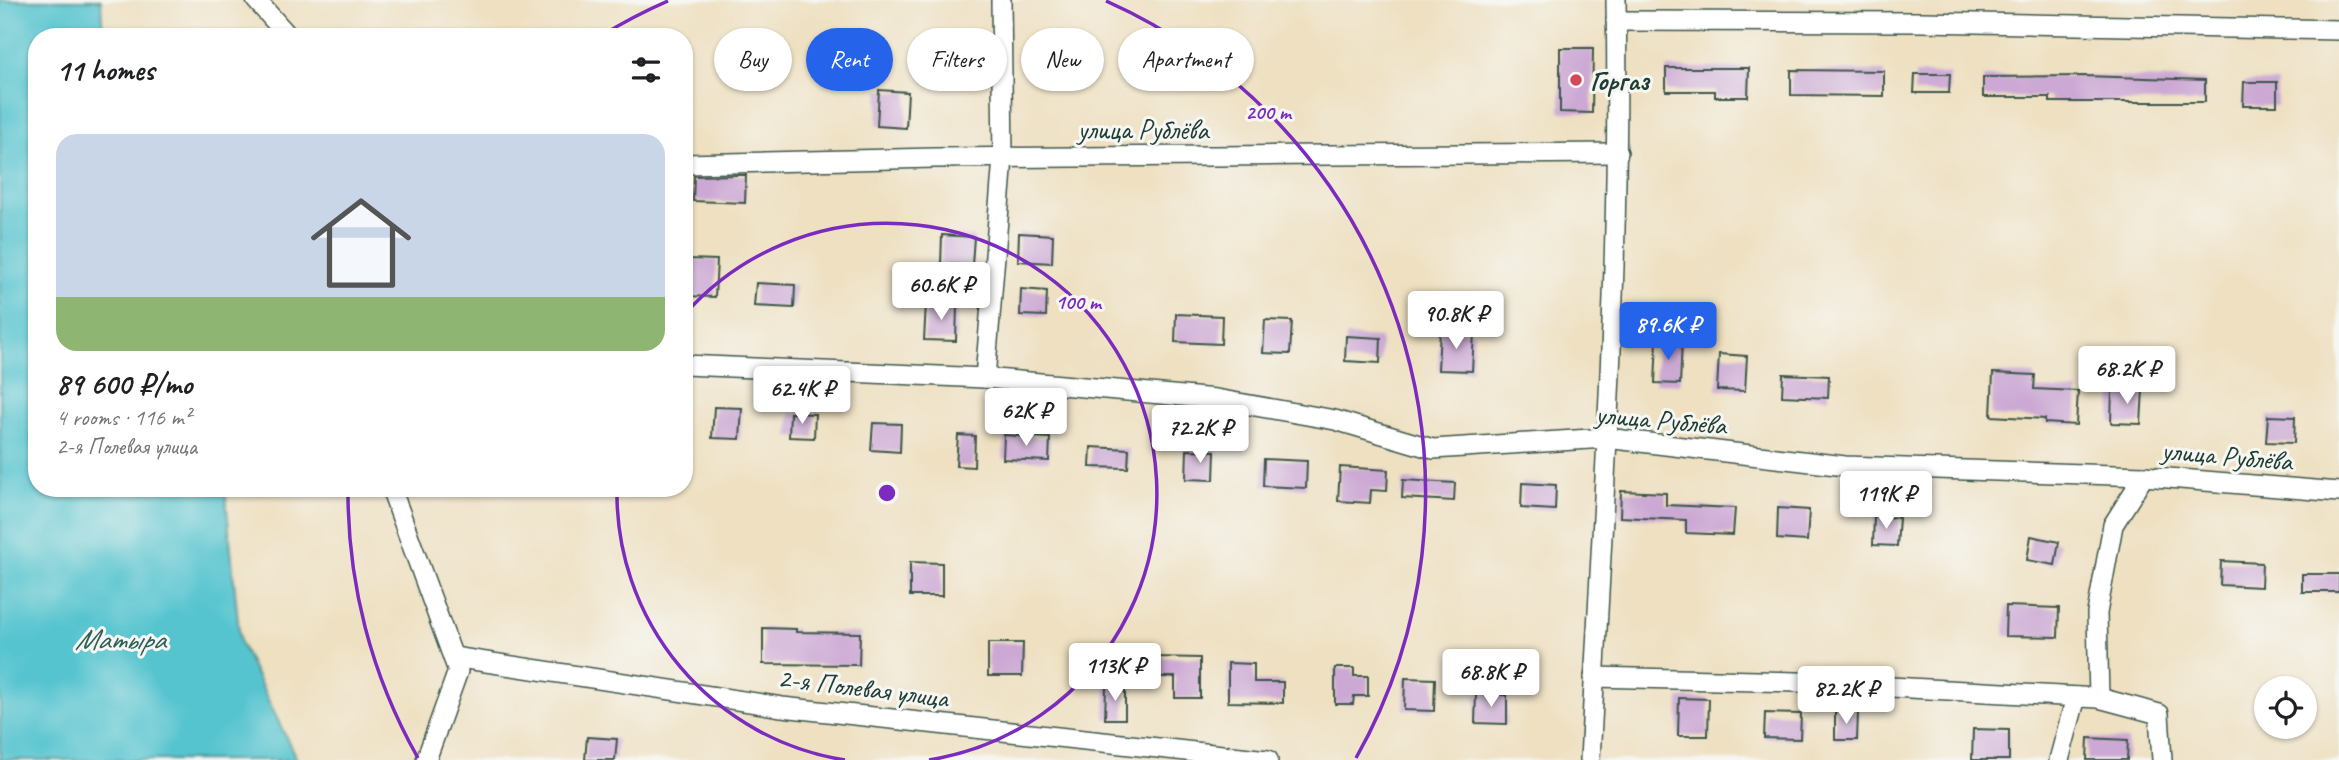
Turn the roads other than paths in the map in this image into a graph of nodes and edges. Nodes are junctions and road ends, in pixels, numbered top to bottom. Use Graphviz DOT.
graph roads {
  1 [pos="256,0"];
  2 [pos="1001,0"];
  3 [pos="1616,0"];
  4 [pos="1616,21"];
  5 [pos="281,28"];
  6 [pos="2339,30"];
  7 [pos="1618,153"];
  8 [pos="1003,158"];
  9 [pos="693,164"];
  10 [pos="693,365"];
  11 [pos="985,379"];
  12 [pos="1606,438"];
  13 [pos="2144,476"];
  14 [pos="2339,492"];
  15 [pos="394,497"];
  16 [pos="453,657"];
  17 [pos="1594,677"];
  18 [pos="2076,697"];
  19 [pos="2099,698"];
  20 [pos="426,760"];
  21 [pos="1268,760"];
  22 [pos="1590,760"];
  23 [pos="2059,760"];
  24 [pos="2162,760"];
  1 -- 5 [label="street"];
  2 -- 8 [label="street"];
  3 -- 4 [label="street"];
  4 -- 6 [label="street"];
  4 -- 7 [label="street"];
  7 -- 8 [label="street, улица Рублёва"];
  7 -- 12 [label="street"];
  8 -- 9 [label="street, улица Рублёва"];
  8 -- 11 [label="street"];
  10 -- 11 [label="street, улица Рублёва"];
  11 -- 12 [label="street, улица Рублёва"];
  12 -- 13 [label="street, улица Рублёва"];
  12 -- 17 [label="street"];
  13 -- 14 [label="street, улица Рублёва"];
  13 -- 19 [label="street"];
  15 -- 16 [label="street"];
  16 -- 20 [label="street"];
  16 -- 21 [label="street, 2-я Полевая улица"];
  17 -- 18 [label="street"];
  17 -- 22 [label="street"];
  18 -- 19 [label="street"];
  18 -- 23 [label="street"];
  19 -- 24 [label="street"];
}
